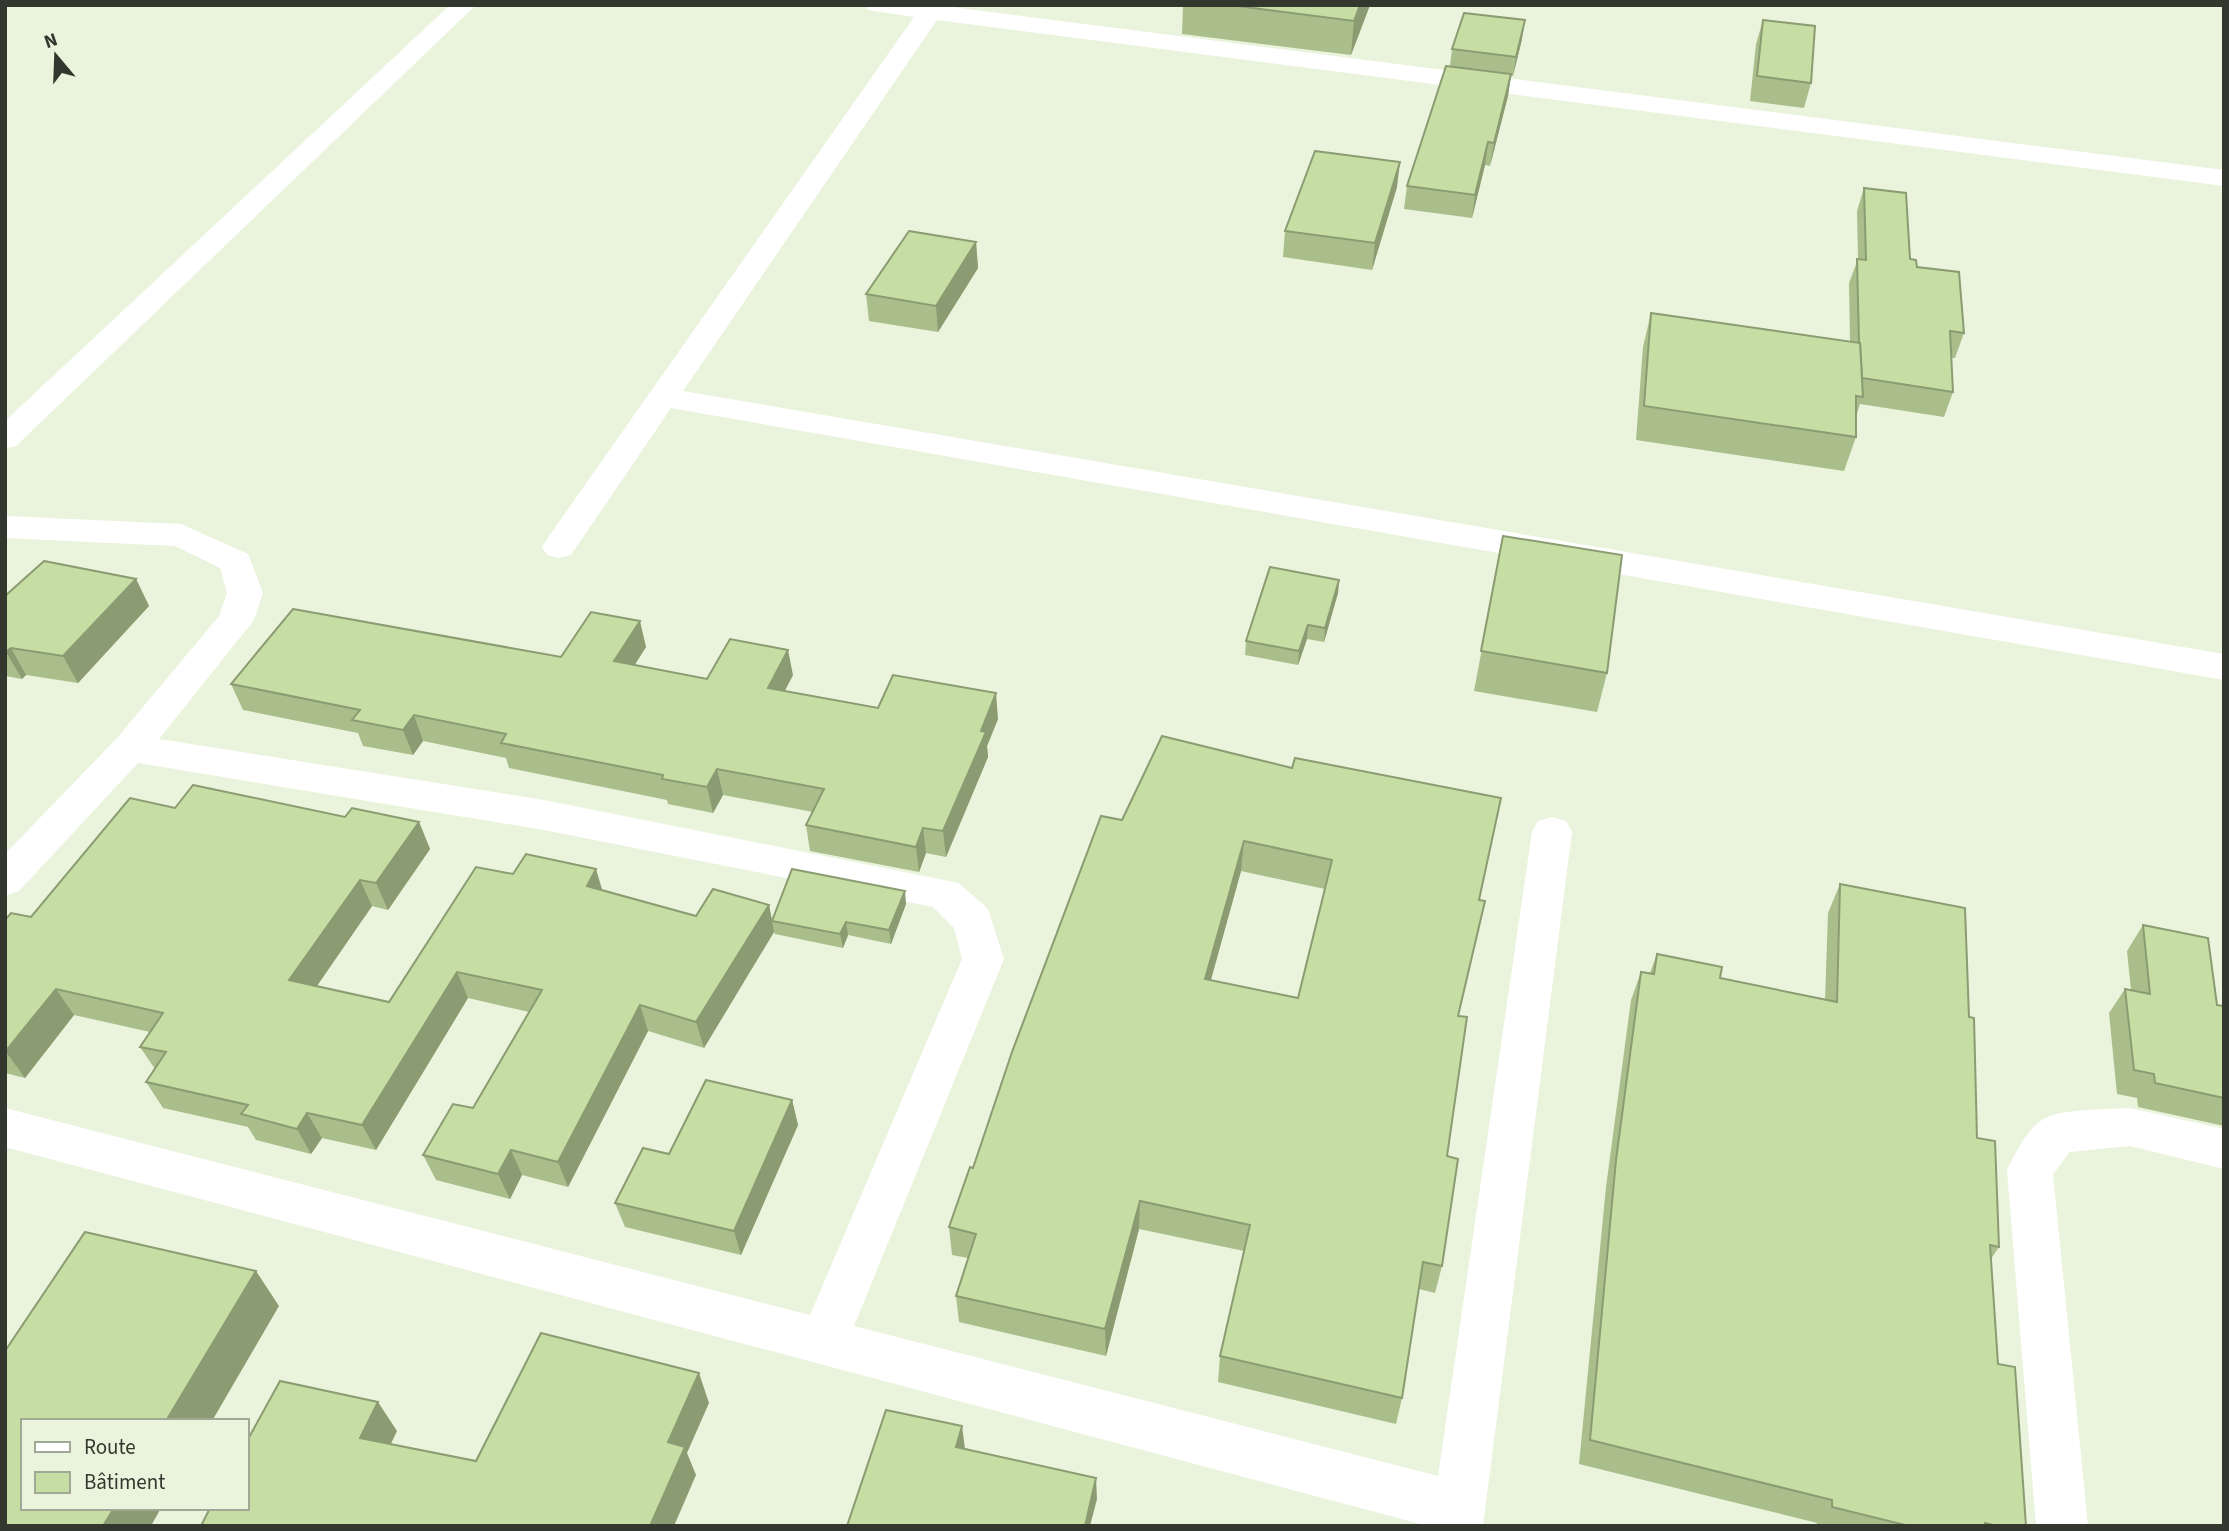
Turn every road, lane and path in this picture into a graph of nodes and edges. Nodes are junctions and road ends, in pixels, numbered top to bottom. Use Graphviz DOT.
graph roads {
  1 [pos="464,5"];
  2 [pos="877,5"];
  3 [pos="930,12"];
  4 [pos="2224,178"];
  5 [pos="662,397"];
  6 [pos="5,439"];
  7 [pos="5,527"];
  8 [pos="559,547"];
  9 [pos="2224,667"];
  10 [pos="130,748"];
  11 [pos="1552,832"];
  12 [pos="5,880"];
  13 [pos="5,1127"];
  14 [pos="2224,1149"];
  15 [pos="824,1339"];
  16 [pos="1458,1517"];
  17 [pos="2062,1526"];
  1 -- 6 [label="street"];
  2 -- 3 [label="street"];
  3 -- 4 [label="street"];
  3 -- 5 [label="street"];
  5 -- 8 [label="street"];
  5 -- 9 [label="street"];
  7 -- 10 [label="street"];
  10 -- 12 [label="street"];
  10 -- 15 [label="street"];
  11 -- 16 [label="street"];
  13 -- 15 [label="street"];
  14 -- 17 [label="street"];
  15 -- 16 [label="street"];
}
